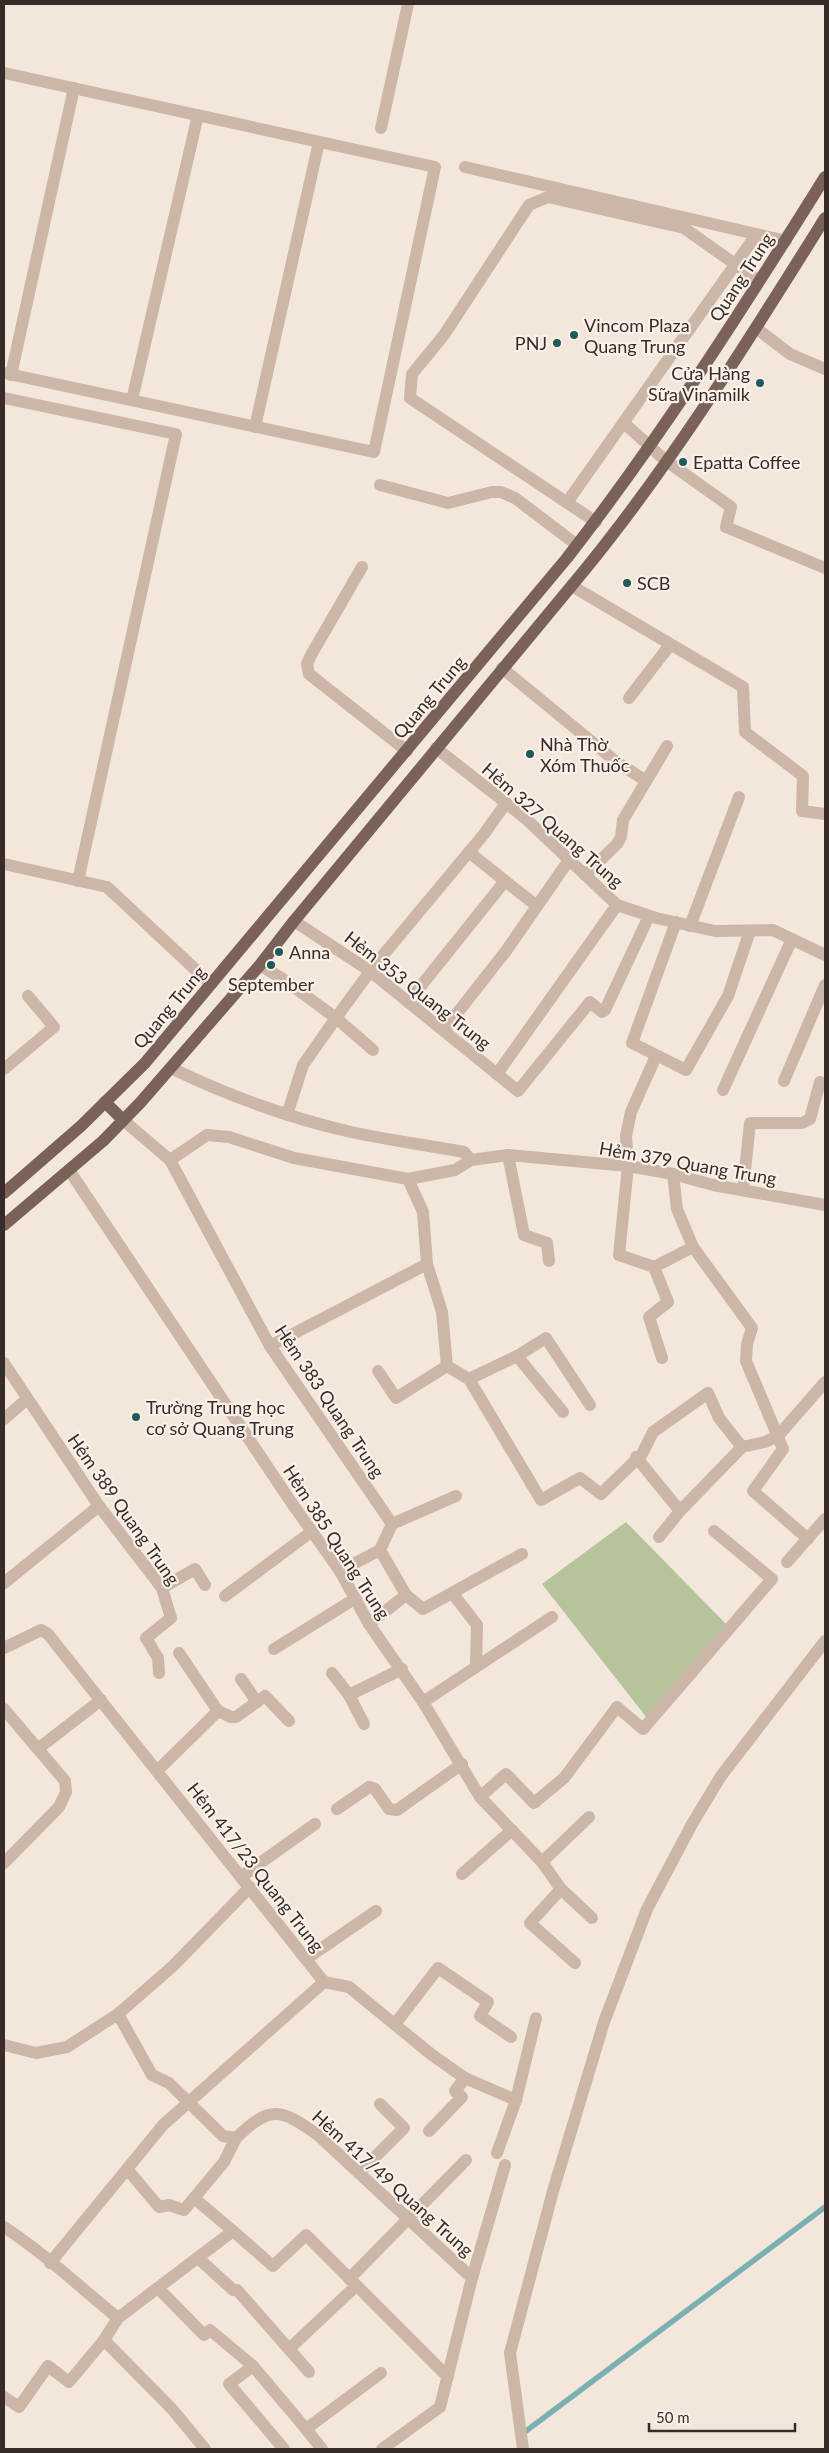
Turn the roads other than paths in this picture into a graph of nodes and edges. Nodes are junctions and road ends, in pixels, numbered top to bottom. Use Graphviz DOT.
graph roads {
  1 [pos="408,4"];
  2 [pos="4,73"];
  3 [pos="74,88"];
  4 [pos="198,115"];
  5 [pos="381,128"];
  6 [pos="319,142"];
  7 [pos="465,167"];
  8 [pos="825,177"];
  9 [pos="825,218"];
  10 [pos="756,235"];
  11 [pos="786,241"];
  12 [pos="736,265"];
  13 [pos="760,281"];
  14 [pos="756,328"];
  15 [pos="825,368"];
  16 [pos="7,374"];
  17 [pos="4,398"];
  18 [pos="132,400"];
  19 [pos="624,423"];
  20 [pos="255,427"];
  21 [pos="650,446"];
  22 [pos="665,460"];
  23 [pos="380,485"];
  24 [pos="568,502"];
  25 [pos="596,522"];
  26 [pos="614,533"];
  27 [pos="577,545"];
  28 [pos="362,567"];
  29 [pos="825,568"];
  30 [pos="572,586"];
  31 [pos="670,644"];
  32 [pos="502,668"];
  33 [pos="629,698"];
  34 [pos="667,746"];
  35 [pos="436,748"];
  36 [pos="407,751"];
  37 [pos="646,781"];
  38 [pos="739,797"];
  39 [pos="506,804"];
  40 [pos="825,814"];
  41 [pos="469,852"];
  42 [pos="569,860"];
  43 [pos="4,864"];
  44 [pos="585,875"];
  45 [pos="78,880"];
  46 [pos="505,881"];
  47 [pos="617,905"];
  48 [pos="537,906"];
  49 [pos="649,916"];
  50 [pos="294,921"];
  51 [pos="676,922"];
  52 [pos="690,926"];
  53 [pos="750,931"];
  54 [pos="792,939"];
  55 [pos="825,955"];
  56 [pos="260,965"];
  57 [pos="370,971"];
  58 [pos="211,984"];
  59 [pos="825,985"];
  60 [pos="28,996"];
  61 [pos="408,1002"];
  62 [pos="336,1018"];
  63 [pos="444,1030"];
  64 [pos="373,1050"];
  65 [pos="656,1056"];
  66 [pos="171,1068"];
  67 [pos="4,1069"];
  68 [pos="497,1074"];
  69 [pos="784,1081"];
  70 [pos="820,1082"];
  71 [pos="722,1090"];
  72 [pos="105,1102"];
  73 [pos="287,1115"];
  74 [pos="123,1120"];
  75 [pos="508,1155"];
  76 [pos="170,1160"];
  77 [pos="471,1160"];
  78 [pos="628,1166"];
  79 [pos="69,1170"];
  80 [pos="673,1174"];
  81 [pos="408,1178"];
  82 [pos="743,1190"];
  83 [pos="4,1192"];
  84 [pos="825,1205"];
  85 [pos="4,1225"];
  86 [pos="694,1247"];
  87 [pos="549,1261"];
  88 [pos="428,1264"];
  89 [pos="654,1267"];
  90 [pos="270,1346"];
  91 [pos="517,1356"];
  92 [pos="662,1358"];
  93 [pos="4,1363"];
  94 [pos="447,1366"];
  95 [pos="378,1371"];
  96 [pos="469,1379"];
  97 [pos="825,1382"];
  98 [pos="27,1399"];
  99 [pos="590,1405"];
  100 [pos="563,1412"];
  101 [pos="4,1419"];
  102 [pos="778,1436"];
  103 [pos="742,1447"];
  104 [pos="636,1457"];
  105 [pos="456,1496"];
  106 [pos="99,1506"];
  107 [pos="680,1511"];
  108 [pos="825,1519"];
  109 [pos="392,1524"];
  110 [pos="714,1531"];
  111 [pos="312,1532"];
  112 [pos="659,1537"];
  113 [pos="808,1539"];
  114 [pos="380,1550"];
  115 [pos="522,1554"];
  116 [pos="787,1562"];
  117 [pos="340,1572"];
  118 [pos="4,1583"];
  119 [pos="205,1585"];
  120 [pos="162,1588"];
  121 [pos="453,1594"];
  122 [pos="406,1595"];
  123 [pos="225,1596"];
  124 [pos="356,1598"];
  125 [pos="552,1617"];
  126 [pos="369,1624"];
  127 [pos="825,1640"];
  128 [pos="4,1648"];
  129 [pos="274,1650"];
  130 [pos="179,1653"];
  131 [pos="476,1666"];
  132 [pos="402,1669"];
  133 [pos="159,1673"];
  134 [pos="332,1673"];
  135 [pos="241,1679"];
  136 [pos="349,1695"];
  137 [pos="100,1700"];
  138 [pos="258,1702"];
  139 [pos="423,1702"];
  140 [pos="4,1709"];
  141 [pos="218,1711"];
  142 [pos="289,1721"];
  143 [pos="364,1724"];
  144 [pos="39,1748"];
  145 [pos="462,1764"];
  146 [pos="157,1771"];
  147 [pos="480,1797"];
  148 [pos="337,1810"];
  149 [pos="589,1817"];
  150 [pos="315,1824"];
  151 [pos="512,1830"];
  152 [pos="542,1862"];
  153 [pos="4,1863"];
  154 [pos="462,1874"];
  155 [pos="242,1876"];
  156 [pos="250,1887"];
  157 [pos="561,1889"];
  158 [pos="376,1911"];
  159 [pos="592,1918"];
  160 [pos="306,1959"];
  161 [pos="575,1963"];
  162 [pos="324,1982"];
  163 [pos="118,2014"];
  164 [pos="536,2018"];
  165 [pos="395,2024"];
  166 [pos="511,2037"];
  167 [pos="4,2045"];
  168 [pos="465,2078"];
  169 [pos="516,2100"];
  170 [pos="189,2102"];
  171 [pos="380,2104"];
  172 [pos="428,2131"];
  173 [pos="236,2138"];
  174 [pos="497,2153"];
  175 [pos="466,2160"];
  176 [pos="505,2165"];
  177 [pos="127,2169"];
  178 [pos="359,2173"];
  179 [pos="194,2198"];
  180 [pos="410,2220"];
  181 [pos="4,2227"];
  182 [pos="233,2232"];
  183 [pos="198,2258"];
  184 [pos="50,2263"];
  185 [pos="472,2278"];
  186 [pos="352,2282"];
  187 [pos="158,2288"];
  188 [pos="118,2318"];
  189 [pos="104,2340"];
  190 [pos="289,2349"];
  191 [pos="253,2366"];
  192 [pos="309,2372"];
  193 [pos="381,2372"];
  194 [pos="448,2378"];
  195 [pos="4,2397"];
  196 [pos="306,2429"];
  197 [pos="205,2449"];
  198 [pos="284,2449"];
  199 [pos="322,2449"];
  200 [pos="382,2449"];
  201 [pos="524,2449"];
  1 -- 5 [label="street"];
  2 -- 3 [label="street"];
  3 -- 4 [label="street"];
  3 -- 16 [label="street"];
  4 -- 6 [label="street"];
  4 -- 18 [label="street"];
  6 -- 20 [label="street"];
  6 -- 20 [label="street"];
  7 -- 10 [label="street"];
  8 -- 11 [label="main road, Quang Trung"];
  9 -- 14 [label="main road"];
  10 -- 11 [label="street"];
  10 -- 12 [label="street"];
  11 -- 13 [label="main road, Quang Trung"];
  12 -- 13 [label="street"];
  12 -- 19 [label="street"];
  12 -- 24 [label="street"];
  13 -- 21 [label="main road, Quang Trung"];
  14 -- 15 [label="street"];
  14 -- 22 [label="main road"];
  16 -- 18 [label="street"];
  17 -- 45 [label="street"];
  18 -- 20 [label="street"];
  19 -- 21 [label="street"];
  19 -- 24 [label="street"];
  21 -- 22 [label="street"];
  21 -- 25 [label="main road, Quang Trung"];
  22 -- 26 [label="main road"];
  22 -- 29 [label="street"];
  23 -- 27 [label="street"];
  24 -- 25 [label="street"];
  25 -- 26 [label="main road"];
  25 -- 27 [label="main road, Quang Trung"];
  26 -- 30 [label="main road"];
  27 -- 36 [label="main road, Quang Trung"];
  28 -- 36 [label="street"];
  30 -- 31 [label="street"];
  30 -- 32 [label="main road"];
  31 -- 33 [label="street"];
  31 -- 40 [label="street"];
  32 -- 35 [label="main road"];
  32 -- 37 [label="street"];
  34 -- 37 [label="street"];
  35 -- 39 [label="street, Hẻm 327 Quang Trung"];
  35 -- 50 [label="main road"];
  36 -- 58 [label="main road, Quang Trung"];
  37 -- 44 [label="street"];
  38 -- 52 [label="street"];
  39 -- 41 [label="street"];
  39 -- 42 [label="street, Hẻm 327 Quang Trung"];
  41 -- 46 [label="street"];
  41 -- 57 [label="street"];
  42 -- 44 [label="street, Hẻm 327 Quang Trung"];
  42 -- 48 [label="street"];
  43 -- 45 [label="street"];
  44 -- 47 [label="street, Hẻm 327 Quang Trung"];
  45 -- 58 [label="street"];
  46 -- 48 [label="street"];
  46 -- 61 [label="street"];
  47 -- 49 [label="street, Hẻm 327 Quang Trung"];
  47 -- 68 [label="street"];
  48 -- 63 [label="street"];
  49 -- 51 [label="street, Hẻm 327 Quang Trung"];
  49 -- 68 [label="street, Hẻm 353 Quang Trung"];
  50 -- 56 [label="main road"];
  50 -- 57 [label="street, Hẻm 353 Quang Trung"];
  51 -- 52 [label="street, Hẻm 327 Quang Trung"];
  51 -- 65 [label="street"];
  52 -- 53 [label="street, Hẻm 327 Quang Trung"];
  53 -- 54 [label="street, Hẻm 327 Quang Trung"];
  53 -- 65 [label="street"];
  54 -- 55 [label="street, Hẻm 327 Quang Trung"];
  54 -- 71 [label="street"];
  56 -- 62 [label="street"];
  56 -- 66 [label="main road"];
  57 -- 61 [label="street, Hẻm 353 Quang Trung"];
  57 -- 62 [label="street"];
  58 -- 72 [label="main road, Quang Trung"];
  59 -- 69 [label="street"];
  60 -- 67 [label="street"];
  61 -- 63 [label="street, Hẻm 353 Quang Trung"];
  62 -- 64 [label="street"];
  62 -- 73 [label="street"];
  63 -- 68 [label="street, Hẻm 353 Quang Trung"];
  65 -- 78 [label="street"];
  66 -- 73 [label="street"];
  66 -- 74 [label="main road"];
  70 -- 82 [label="street"];
  72 -- 74 [label="main road"];
  72 -- 83 [label="main road, Quang Trung"];
  73 -- 77 [label="street"];
  74 -- 76 [label="street, Hẻm 383 Quang Trung"];
  74 -- 79 [label="main road"];
  75 -- 77 [label="street, Hẻm 379 Quang Trung"];
  75 -- 78 [label="street, Hẻm 379 Quang Trung"];
  75 -- 87 [label="street"];
  76 -- 81 [label="street, Hẻm 379 Quang Trung"];
  76 -- 90 [label="street, Hẻm 383 Quang Trung"];
  77 -- 81 [label="street, Hẻm 379 Quang Trung"];
  78 -- 80 [label="street, Hẻm 379 Quang Trung"];
  78 -- 89 [label="street"];
  79 -- 85 [label="main road"];
  79 -- 111 [label="street, Hẻm 385 Quang Trung"];
  80 -- 82 [label="street, Hẻm 379 Quang Trung"];
  80 -- 86 [label="street"];
  81 -- 88 [label="street"];
  82 -- 84 [label="street, Hẻm 379 Quang Trung"];
  86 -- 89 [label="street"];
  86 -- 102 [label="street"];
  88 -- 90 [label="street"];
  88 -- 94 [label="street"];
  89 -- 92 [label="street"];
  90 -- 109 [label="street, Hẻm 383 Quang Trung"];
  91 -- 96 [label="street"];
  91 -- 99 [label="street"];
  91 -- 100 [label="street"];
  93 -- 98 [label="street, Hẻm 389 Quang Trung"];
  94 -- 95 [label="street"];
  94 -- 96 [label="street"];
  96 -- 104 [label="street"];
  97 -- 102 [label="street"];
  98 -- 101 [label="street"];
  98 -- 106 [label="street, Hẻm 389 Quang Trung"];
  102 -- 103 [label="street"];
  102 -- 113 [label="street"];
  103 -- 104 [label="street"];
  103 -- 107 [label="street"];
  104 -- 107 [label="street"];
  105 -- 109 [label="street"];
  106 -- 118 [label="street"];
  106 -- 120 [label="street, Hẻm 389 Quang Trung"];
  107 -- 112 [label="street"];
  108 -- 113 [label="street"];
  109 -- 114 [label="street"];
  110 -- 147 [label="street"];
  111 -- 117 [label="street, Hẻm 385 Quang Trung"];
  111 -- 123 [label="street"];
  113 -- 116 [label="street"];
  114 -- 117 [label="street"];
  114 -- 122 [label="street"];
  115 -- 121 [label="street"];
  117 -- 124 [label="street, Hẻm 385 Quang Trung"];
  119 -- 120 [label="street"];
  120 -- 133 [label="street, Hẻm 389 Quang Trung"];
  121 -- 122 [label="street"];
  121 -- 131 [label="street"];
  122 -- 126 [label="street"];
  124 -- 126 [label="street, Hẻm 385 Quang Trung"];
  124 -- 129 [label="street"];
  125 -- 131 [label="street"];
  126 -- 132 [label="street, Hẻm 385 Quang Trung"];
  127 -- 201 [label="street"];
  128 -- 137 [label="street, Hẻm 417/23 Quang Trung"];
  130 -- 141 [label="street"];
  131 -- 139 [label="street"];
  132 -- 136 [label="street"];
  132 -- 139 [label="street, Hẻm 385 Quang Trung"];
  134 -- 136 [label="street"];
  135 -- 138 [label="street"];
  136 -- 143 [label="street"];
  137 -- 144 [label="street"];
  137 -- 146 [label="street, Hẻm 417/23 Quang Trung"];
  138 -- 141 [label="street"];
  138 -- 142 [label="street"];
  139 -- 145 [label="street, Hẻm 385 Quang Trung"];
  140 -- 144 [label="street"];
  141 -- 146 [label="street"];
  144 -- 153 [label="street"];
  145 -- 147 [label="street, Hẻm 385 Quang Trung"];
  145 -- 148 [label="street"];
  146 -- 155 [label="street, Hẻm 417/23 Quang Trung"];
  147 -- 151 [label="street, Hẻm 385 Quang Trung"];
  149 -- 152 [label="street"];
  150 -- 155 [label="street"];
  151 -- 152 [label="street, Hẻm 385 Quang Trung"];
  151 -- 154 [label="street"];
  152 -- 157 [label="street, Hẻm 385 Quang Trung"];
  155 -- 156 [label="street, Hẻm 417/23 Quang Trung"];
  156 -- 160 [label="street, Hẻm 417/23 Quang Trung"];
  156 -- 163 [label="street"];
  157 -- 159 [label="street, Hẻm 385 Quang Trung"];
  157 -- 161 [label="street"];
  158 -- 160 [label="street"];
  160 -- 162 [label="street, Hẻm 417/23 Quang Trung"];
  162 -- 165 [label="street"];
  162 -- 170 [label="street"];
  163 -- 167 [label="street"];
  163 -- 170 [label="street"];
  164 -- 169 [label="street"];
  165 -- 166 [label="street"];
  165 -- 168 [label="street"];
  168 -- 169 [label="street"];
  168 -- 172 [label="street"];
  169 -- 174 [label="street"];
  170 -- 173 [label="street"];
  170 -- 177 [label="street"];
  171 -- 178 [label="street"];
  173 -- 178 [label="street, Hẻm 417/49 Quang Trung"];
  173 -- 179 [label="street, Hẻm 417/49 Quang Trung"];
  175 -- 180 [label="street"];
  176 -- 185 [label="street, Hẻm 417/49 Quang Trung"];
  177 -- 179 [label="street"];
  177 -- 184 [label="street"];
  178 -- 180 [label="street, Hẻm 417/49 Quang Trung"];
  179 -- 182 [label="street"];
  180 -- 185 [label="street, Hẻm 417/49 Quang Trung"];
  180 -- 186 [label="street"];
  181 -- 184 [label="street"];
  182 -- 183 [label="street"];
  182 -- 186 [label="street"];
  183 -- 187 [label="street"];
  183 -- 190 [label="street"];
  184 -- 188 [label="street"];
  185 -- 194 [label="street, Hẻm 417/49 Quang Trung"];
  186 -- 190 [label="street"];
  186 -- 194 [label="street"];
  187 -- 188 [label="street"];
  187 -- 191 [label="street"];
  188 -- 189 [label="street"];
  189 -- 195 [label="street"];
  189 -- 197 [label="street"];
  190 -- 192 [label="street"];
  191 -- 196 [label="street"];
  191 -- 198 [label="street"];
  193 -- 196 [label="street"];
  194 -- 200 [label="street, Hẻm 417/49 Quang Trung"];
  196 -- 199 [label="street"];
}
